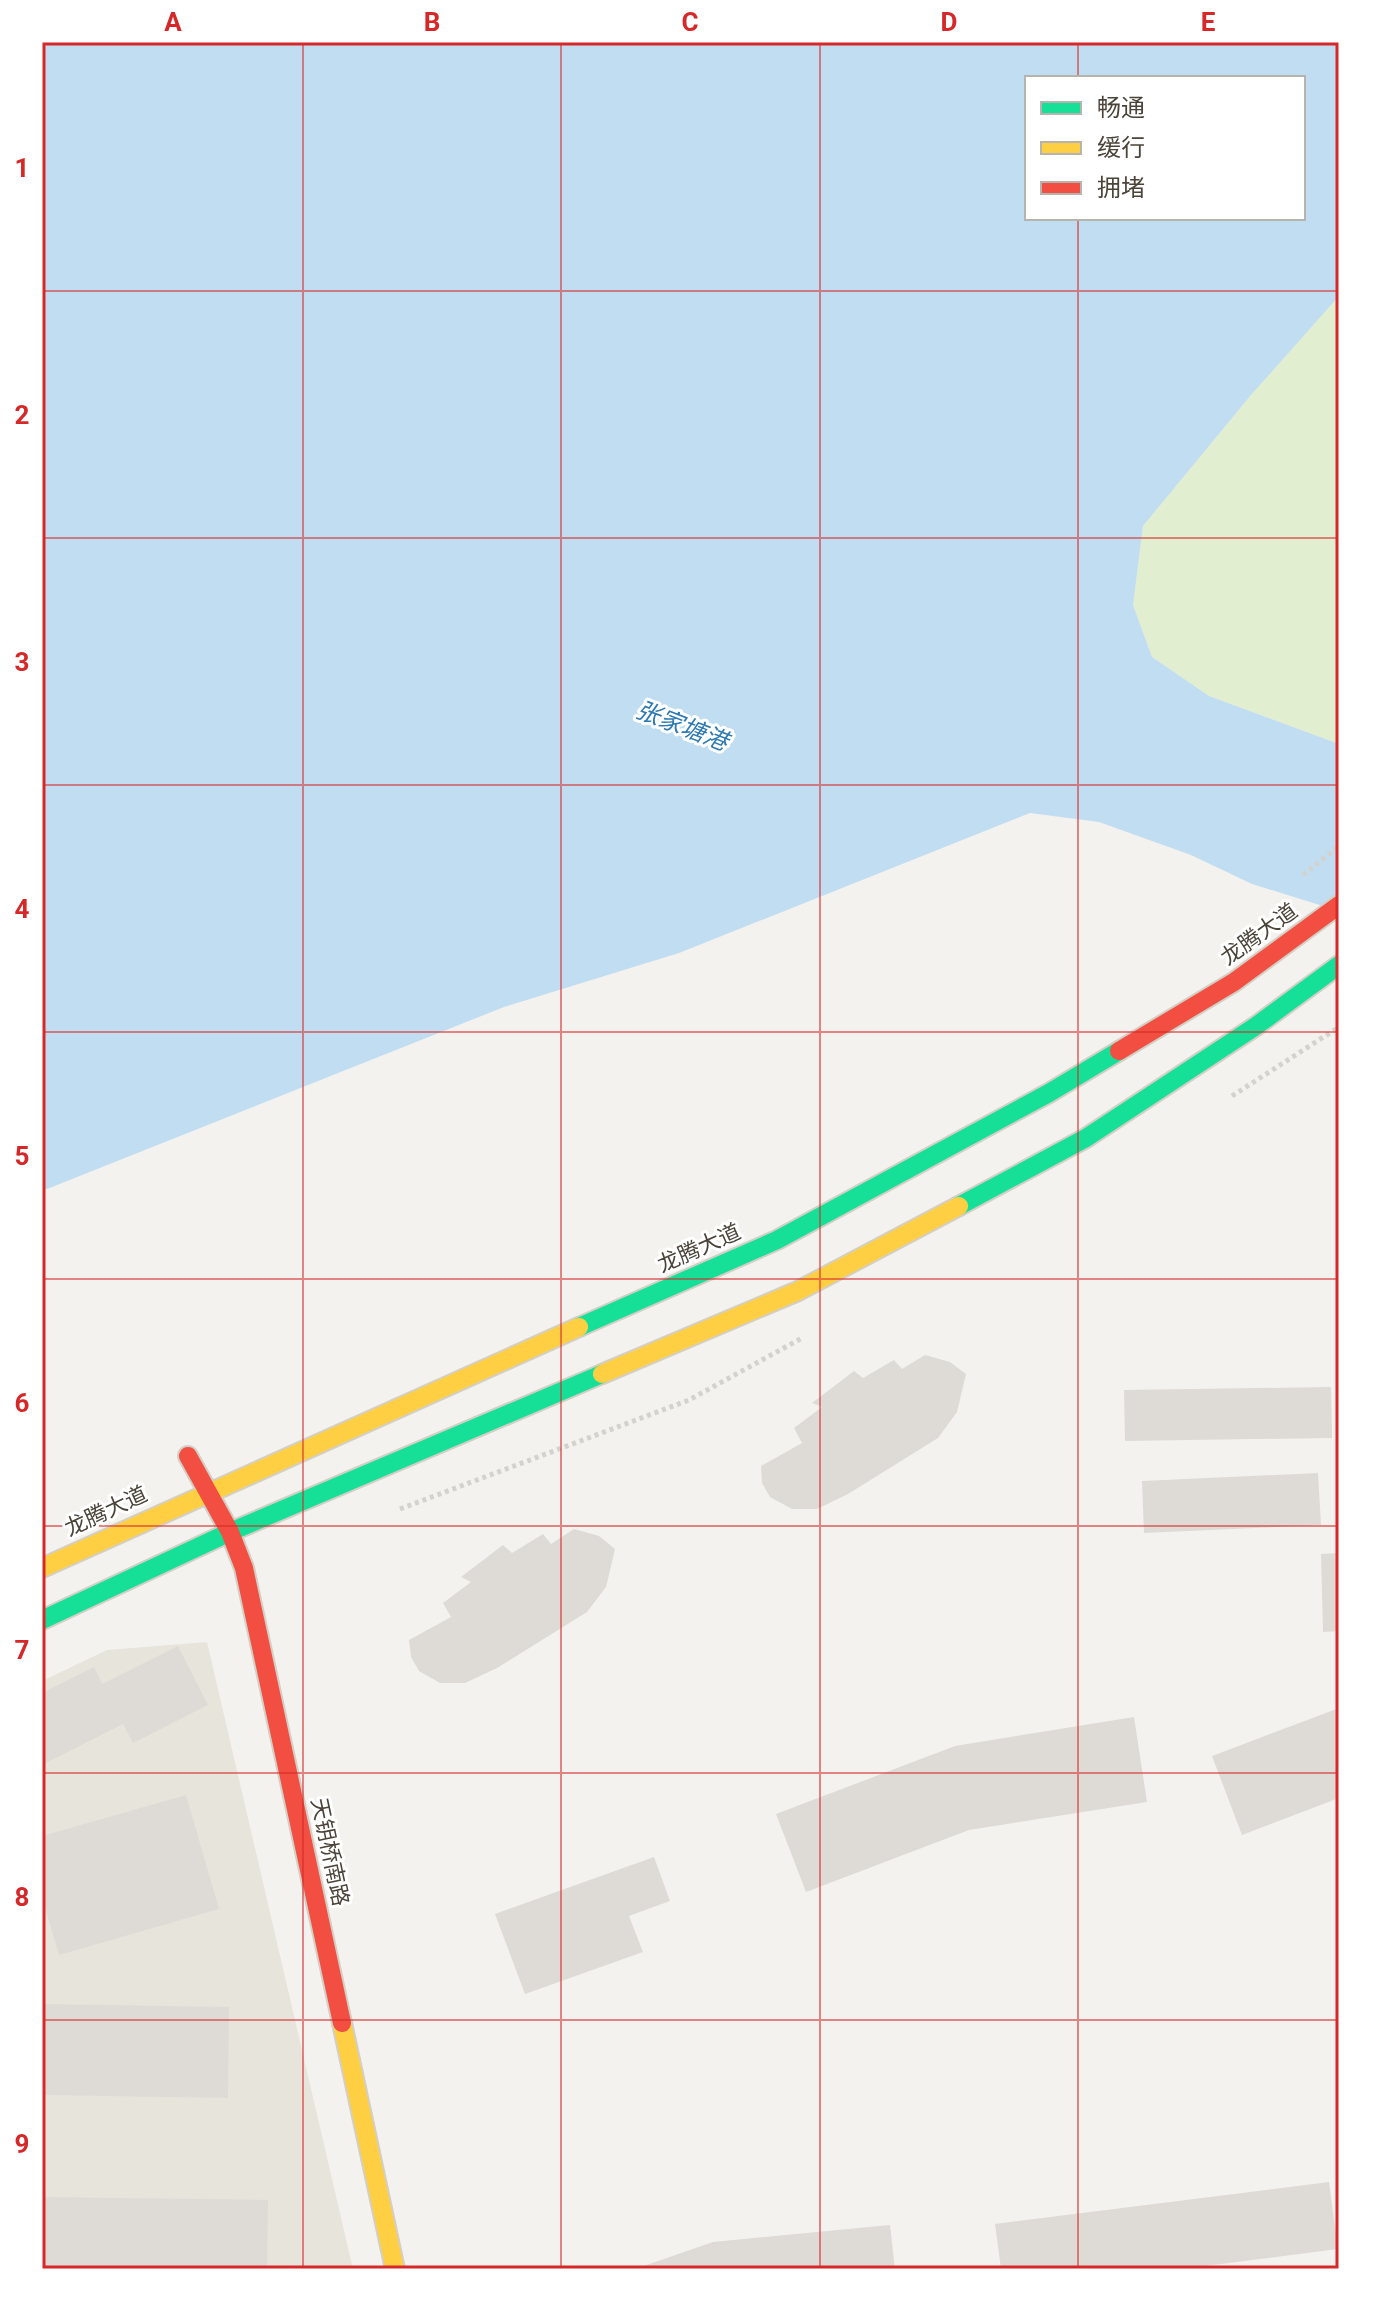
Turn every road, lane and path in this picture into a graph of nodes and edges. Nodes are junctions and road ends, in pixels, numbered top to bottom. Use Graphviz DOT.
graph roads {
  1 [pos="1339,905"];
  2 [pos="1339,965"];
  3 [pos="188,1456"];
  4 [pos="207,1491"];
  5 [pos="230,1532"];
  6 [pos="42,1568"];
  7 [pos="42,1620"];
  8 [pos="395,2269"];
  1 -- 4 [label="main road, 龙腾大道"];
  2 -- 5 [label="main road"];
  3 -- 4 [label="main road, 天钥桥南路"];
  4 -- 5 [label="main road, 天钥桥南路"];
  4 -- 6 [label="main road, 龙腾大道"];
  5 -- 7 [label="main road"];
  5 -- 8 [label="main road, 天钥桥南路"];
}
